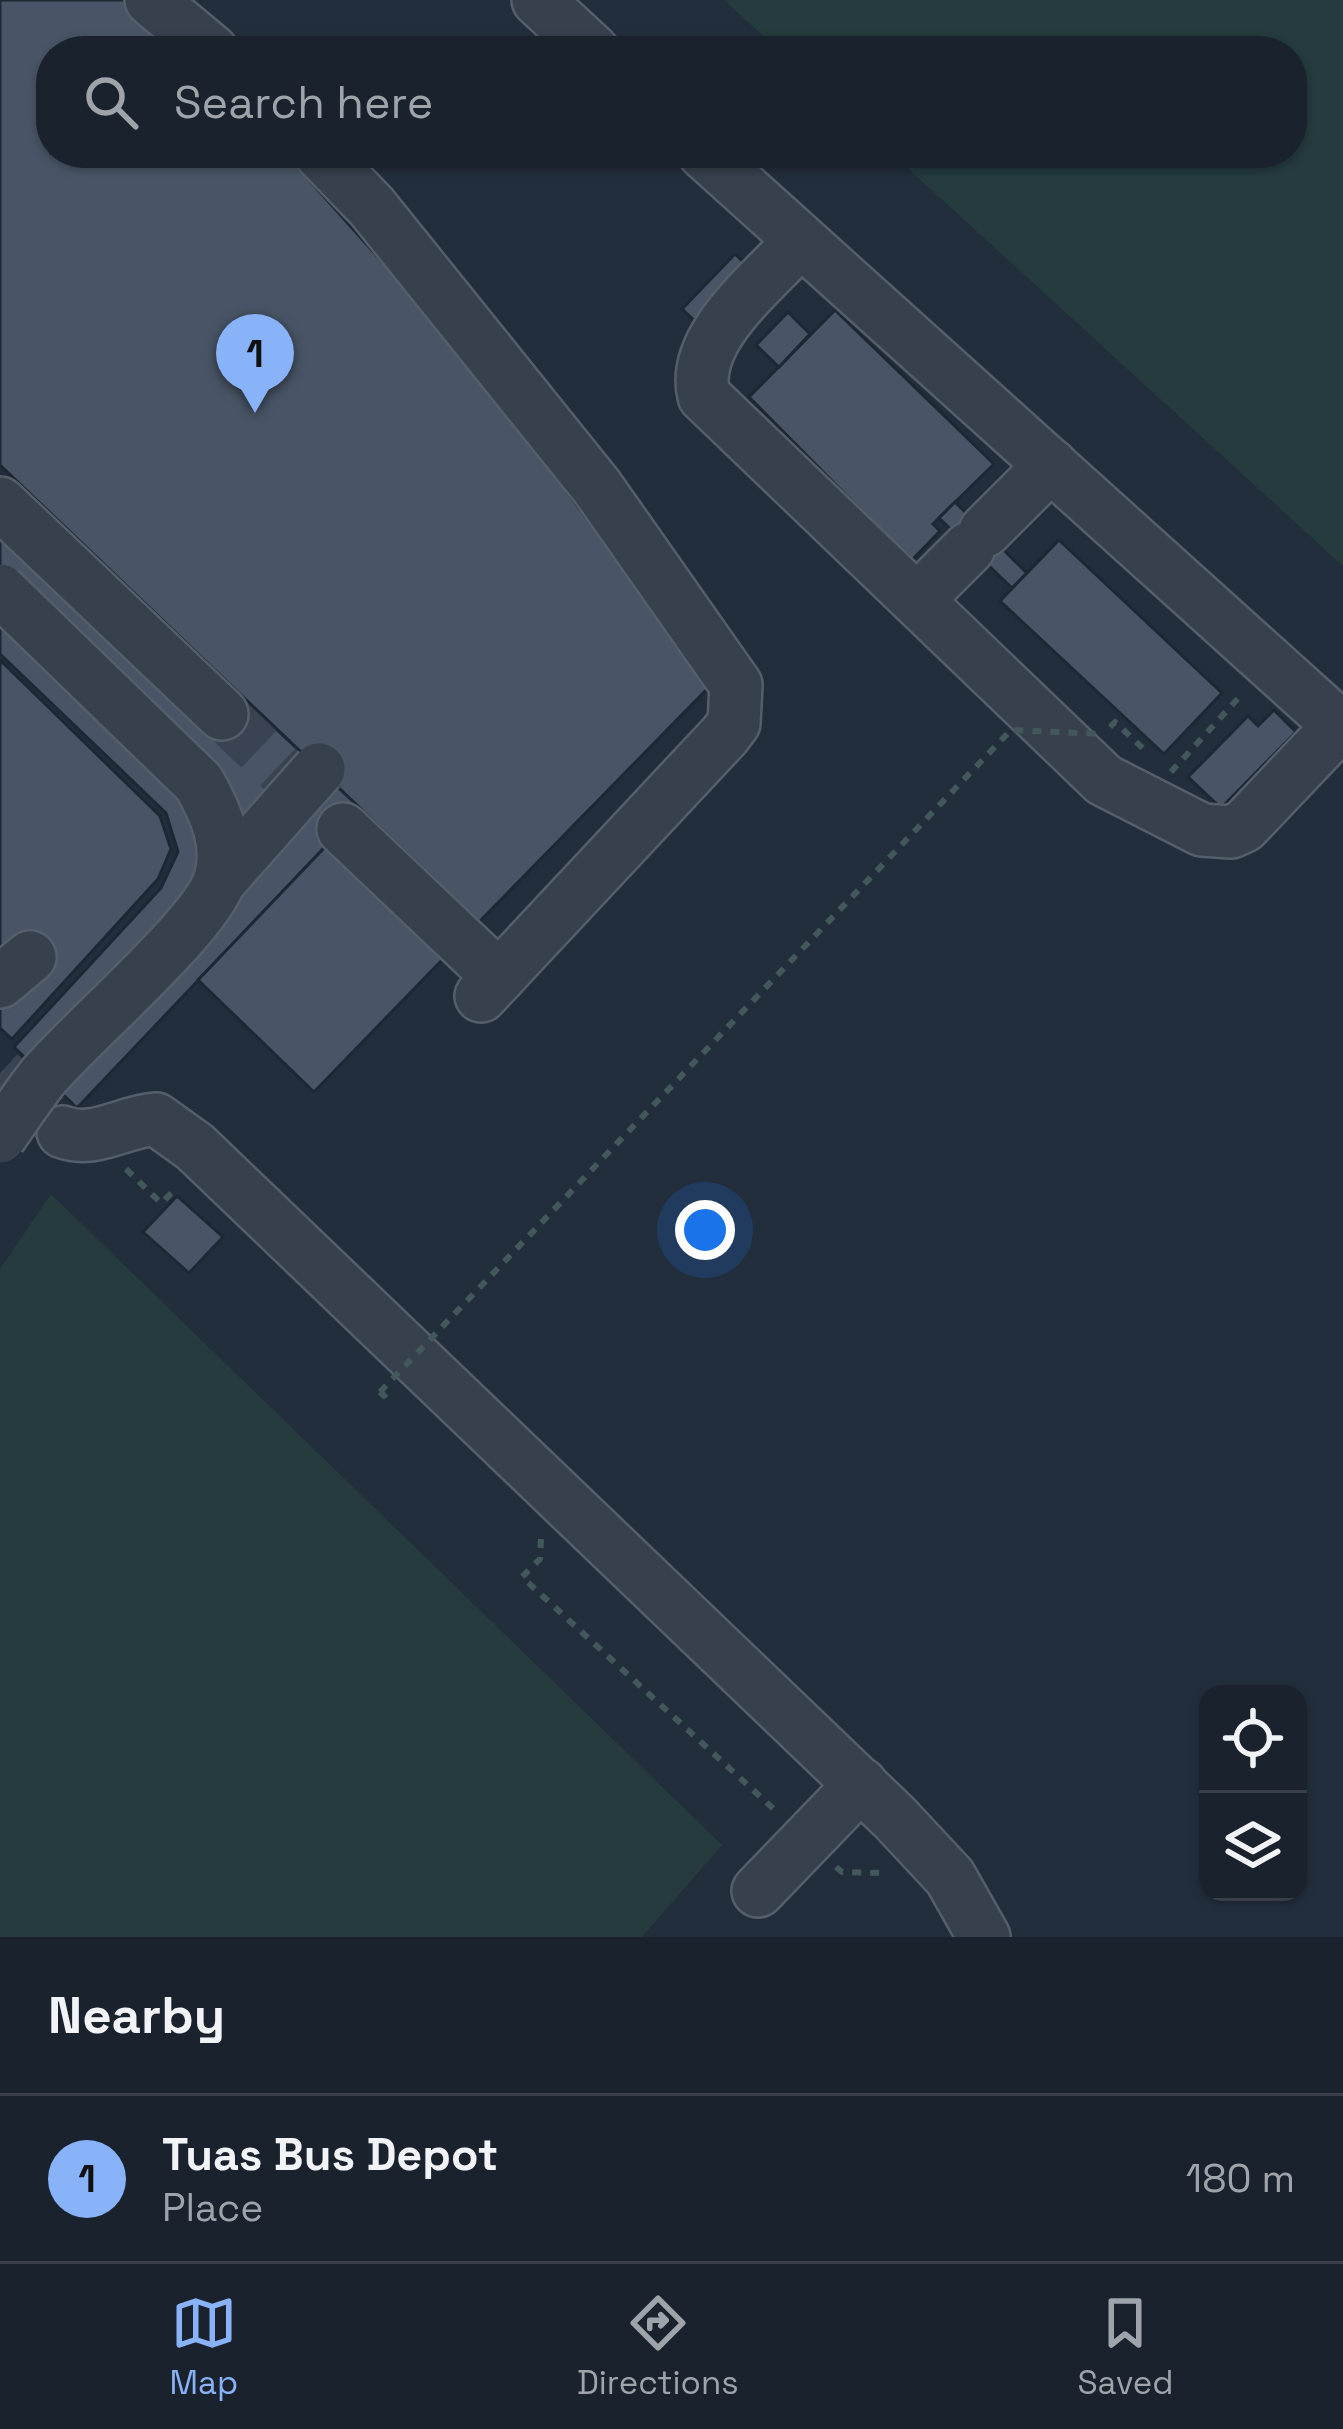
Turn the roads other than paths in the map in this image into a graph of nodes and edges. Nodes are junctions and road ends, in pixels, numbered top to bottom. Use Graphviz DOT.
graph roads {
  1 [pos="151,0"];
  2 [pos="538,0"];
  3 [pos="194,36"];
  4 [pos="577,36"];
  5 [pos="334,168"];
  6 [pos="720,168"];
  7 [pos="800,242"];
  8 [pos="1051,465"];
  9 [pos="0,503"];
  10 [pos="0,590"];
  11 [pos="916,600"];
  12 [pos="222,714"];
  13 [pos="1341,727"];
  14 [pos="319,769"];
  15 [pos="343,829"];
  16 [pos="220,881"];
  17 [pos="78,1134"];
  18 [pos="0,1137"];
  19 [pos="861,1784"];
  20 [pos="758,1891"];
  21 [pos="984,1937"];
  1 -- 3 [label="lane"];
  2 -- 4 [label="lane"];
  5 -- 15 [label="lane"];
  6 -- 7 [label="lane"];
  7 -- 8 [label="lane"];
  7 -- 11 [label="lane"];
  8 -- 11 [label="lane"];
  8 -- 13 [label="lane"];
  9 -- 12 [label="lane"];
  10 -- 16 [label="lane, bridge"];
  11 -- 13 [label="lane"];
  14 -- 16 [label="lane, bridge"];
  16 -- 18 [label="lane, bridge"];
  17 -- 19 [label="lane"];
  19 -- 20 [label="lane"];
  19 -- 21 [label="lane"];
}
